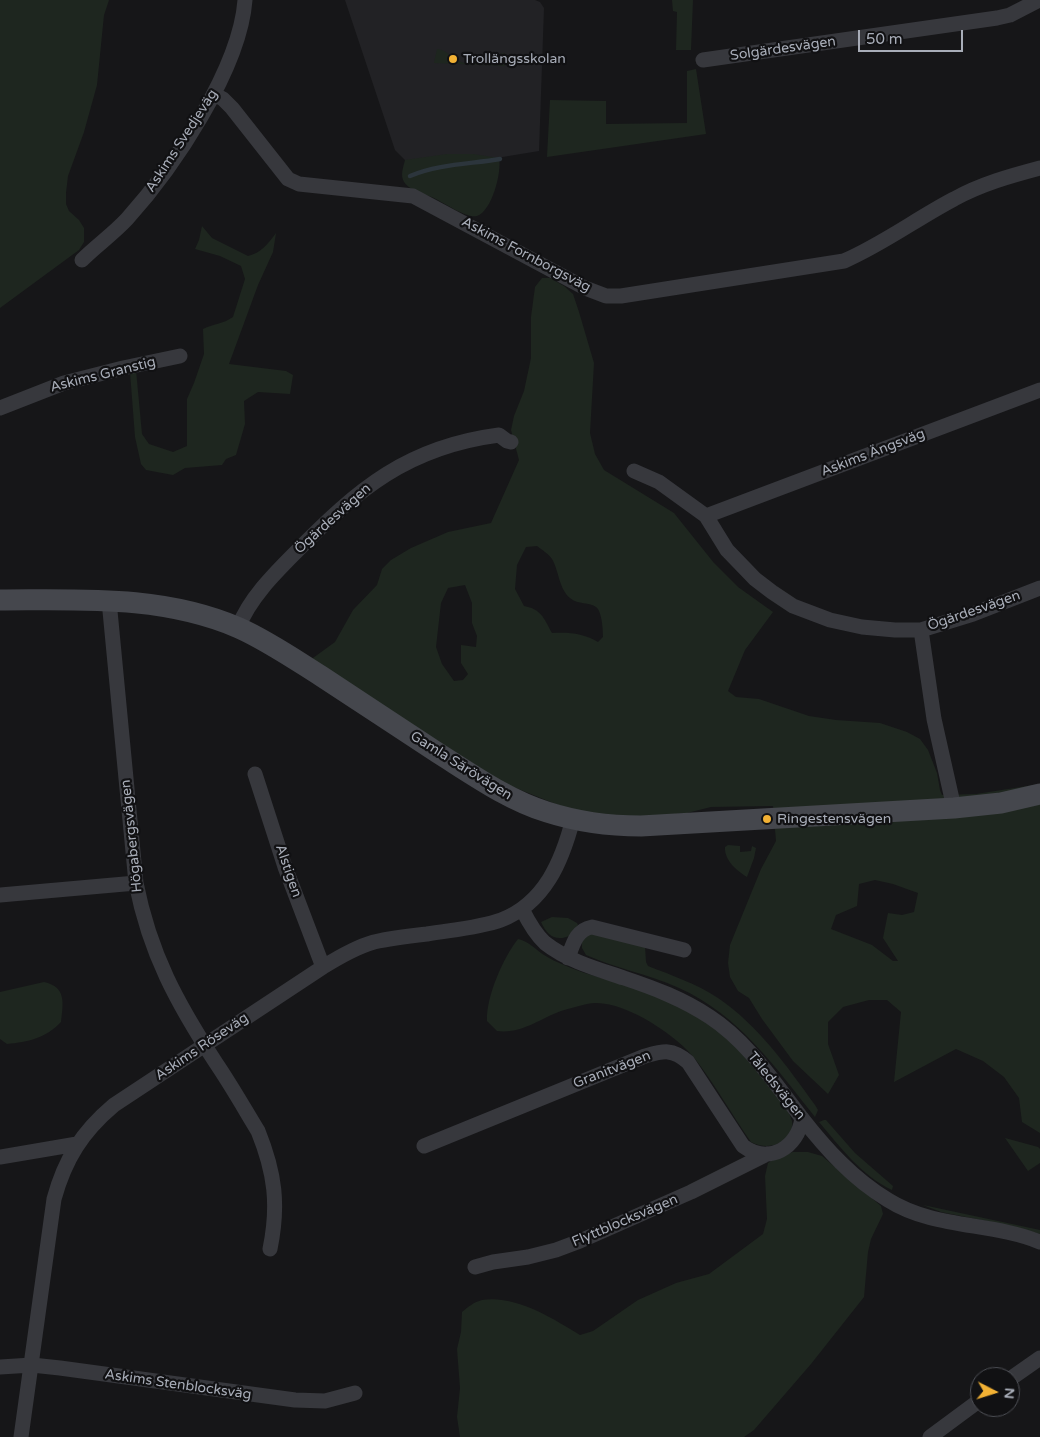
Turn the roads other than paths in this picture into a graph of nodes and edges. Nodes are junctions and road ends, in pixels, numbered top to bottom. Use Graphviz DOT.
graph roads {
  1 [pos="245,0"];
  2 [pos="1038,0"];
  3 [pos="703,60"];
  4 [pos="214,94"];
  5 [pos="1040,168"];
  6 [pos="82,260"];
  7 [pos="180,356"];
  8 [pos="1040,390"];
  9 [pos="0,408"];
  10 [pos="512,442"];
  11 [pos="634,471"];
  12 [pos="706,516"];
  13 [pos="1040,588"];
  14 [pos="0,600"];
  15 [pos="110,600"];
  16 [pos="238,628"];
  17 [pos="921,630"];
  18 [pos="255,774"];
  19 [pos="1040,794"];
  20 [pos="954,808"];
  21 [pos="574,820"];
  22 [pos="136,883"];
  23 [pos="0,895"];
  24 [pos="522,909"];
  25 [pos="684,950"];
  26 [pos="568,958"];
  27 [pos="323,967"];
  28 [pos="204,1045"];
  29 [pos="802,1118"];
  30 [pos="77,1144"];
  31 [pos="424,1146"];
  32 [pos="767,1154"];
  33 [pos="0,1158"];
  34 [pos="1040,1242"];
  35 [pos="270,1249"];
  36 [pos="475,1267"];
  37 [pos="1040,1358"];
  38 [pos="32,1365"];
  39 [pos="0,1367"];
  40 [pos="1020,1372"];
  41 [pos="355,1393"];
  42 [pos="970,1407"];
  43 [pos="21,1437"];
  44 [pos="930,1437"];
  1 -- 4 [label="street, Askims Svedjeväg"];
  2 -- 3 [label="street, Solgärdesvägen"];
  4 -- 5 [label="street, Askims Fornborgsväg"];
  4 -- 6 [label="street, Askims Svedjeväg"];
  7 -- 9 [label="street, Askims Granstig"];
  8 -- 12 [label="street, Askims Ängsväg"];
  10 -- 16 [label="street, Ögärdesvägen"];
  11 -- 12 [label="street, Ögärdesvägen"];
  12 -- 17 [label="street, Ögärdesvägen"];
  13 -- 17 [label="street, Ögärdesvägen"];
  14 -- 15 [label="street, Gamla Särövägen"];
  15 -- 16 [label="street, Gamla Särövägen"];
  15 -- 22 [label="street, Högabergsvägen"];
  16 -- 21 [label="street, Gamla Särövägen"];
  17 -- 20 [label="street"];
  18 -- 27 [label="street, Alstigen"];
  19 -- 20 [label="street, Gamla Särövägen"];
  20 -- 21 [label="street, Gamla Särövägen"];
  21 -- 24 [label="street, Askims Röseväg"];
  22 -- 23 [label="street"];
  22 -- 28 [label="street, Högabergsvägen"];
  24 -- 26 [label="street, Tåledsvägen"];
  24 -- 27 [label="street, Askims Röseväg"];
  25 -- 26 [label="street"];
  26 -- 29 [label="street, Tåledsvägen"];
  27 -- 28 [label="street, Askims Röseväg"];
  28 -- 30 [label="street, Askims Röseväg"];
  28 -- 35 [label="street, Högabergsvägen"];
  29 -- 32 [label="street"];
  29 -- 34 [label="street, Tåledsvägen"];
  30 -- 33 [label="street"];
  30 -- 38 [label="street, Askims Röseväg"];
  31 -- 32 [label="street, Granitvägen"];
  32 -- 36 [label="street, Flyttblocksvägen"];
  37 -- 40 [label="street"];
  38 -- 39 [label="street, Askims Stenblocksväg"];
  38 -- 41 [label="street, Askims Stenblocksväg"];
  38 -- 43 [label="street, Askims Röseväg"];
  42 -- 44 [label="street"];
}
